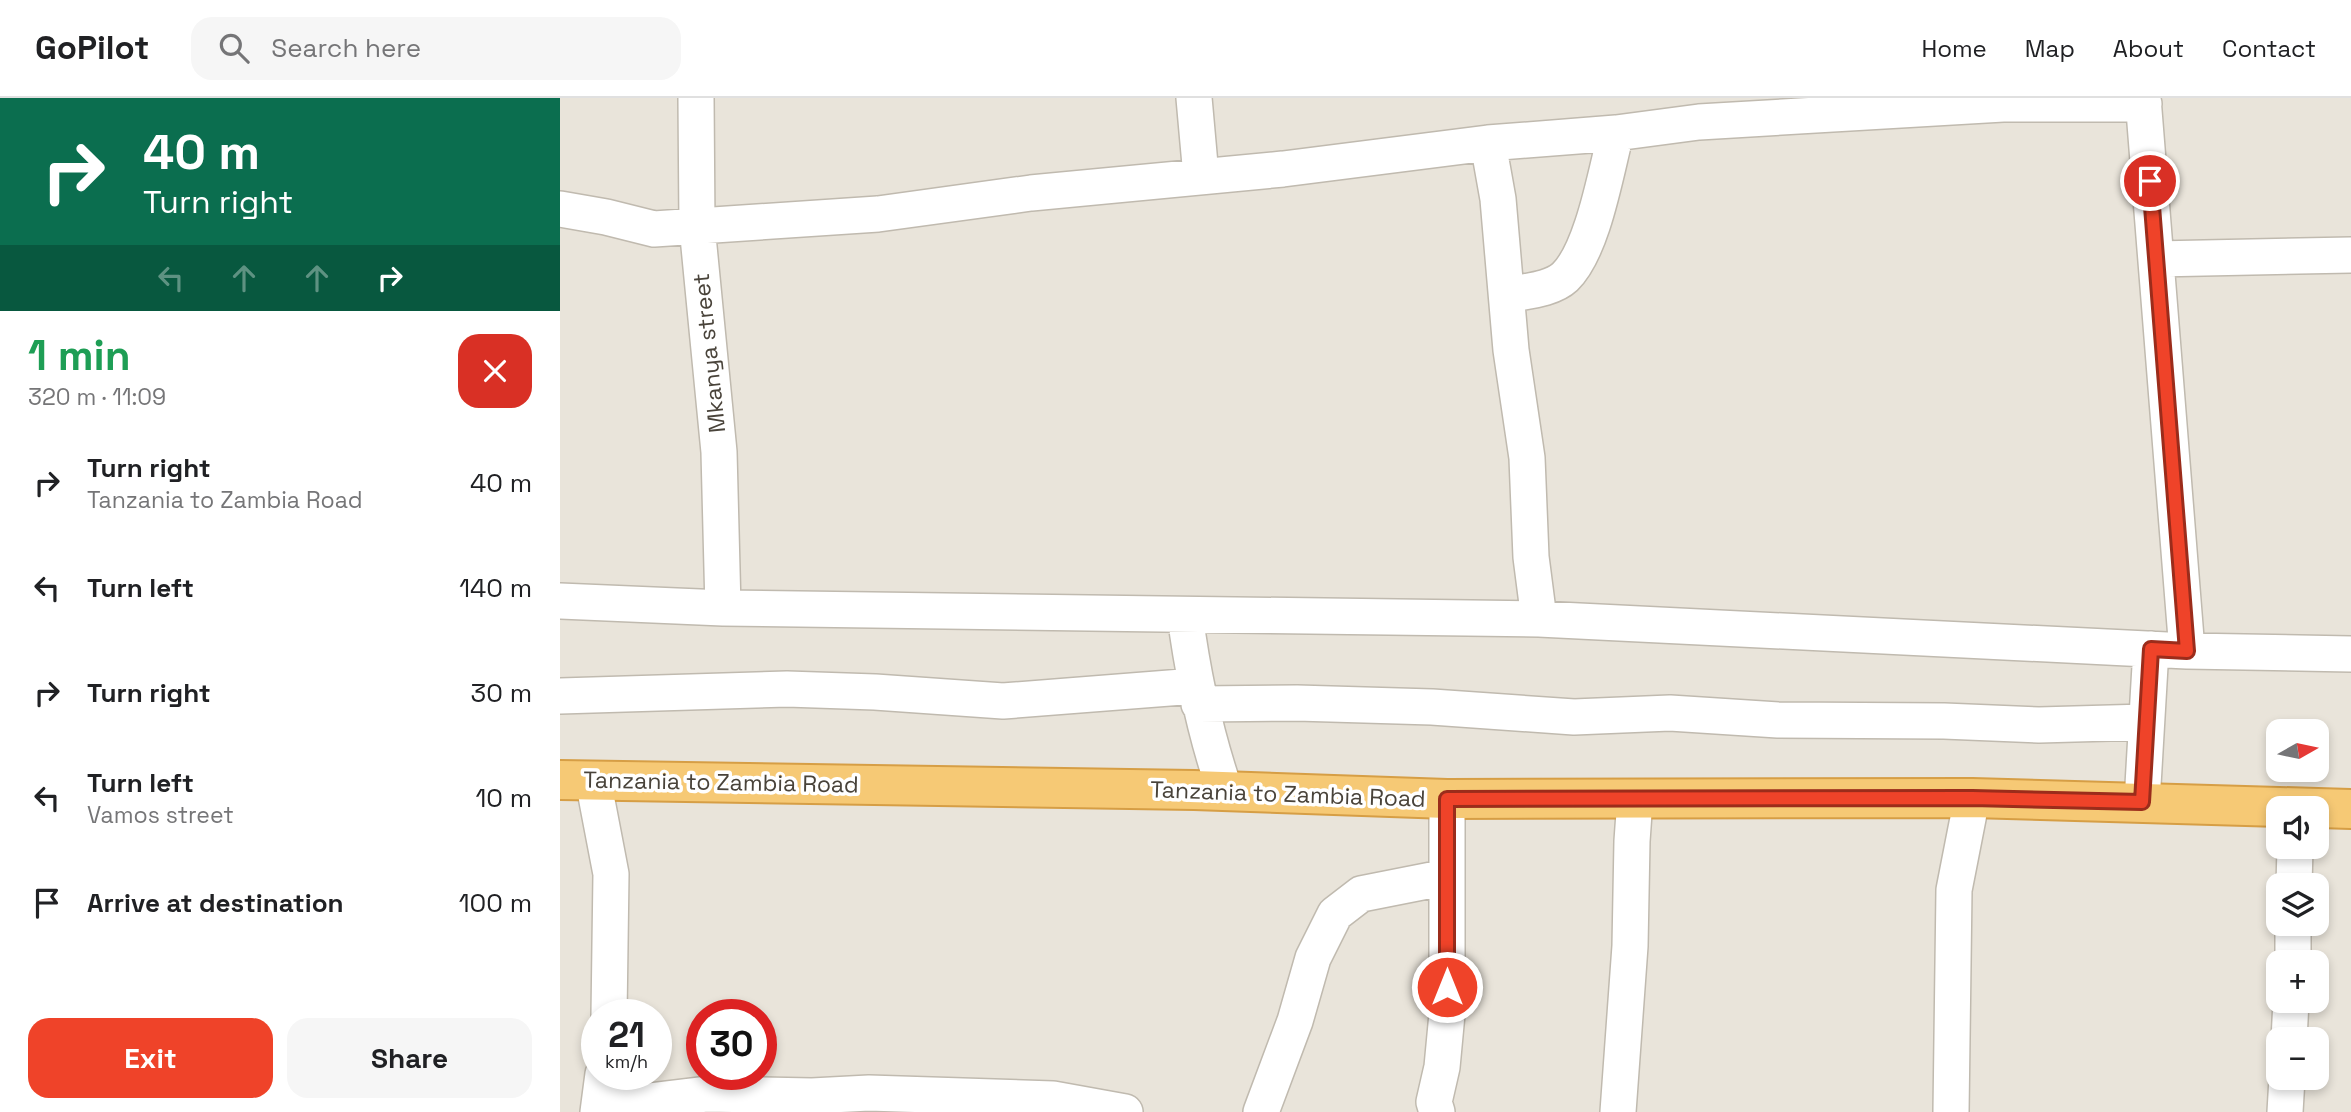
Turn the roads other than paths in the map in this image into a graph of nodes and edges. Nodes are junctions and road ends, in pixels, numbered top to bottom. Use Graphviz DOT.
graph roads {
  1 [pos="696,98"];
  2 [pos="1194,98"];
  3 [pos="2143,101"];
  4 [pos="1689,111"];
  5 [pos="1616,133"];
  6 [pos="1488,143"];
  7 [pos="1201,176"];
  8 [pos="560,209"];
  9 [pos="697,226"];
  10 [pos="2351,254"];
  11 [pos="2156,259"];
  12 [pos="1507,295"];
  13 [pos="560,601"];
  14 [pos="723,608"];
  15 [pos="1185,615"];
  16 [pos="1539,619"];
  17 [pos="2151,649"];
  18 [pos="2187,651"];
  19 [pos="2351,653"];
  20 [pos="1197,695"];
  21 [pos="560,696"];
  22 [pos="2146,722"];
  23 [pos="577,780"];
  24 [pos="1225,791"];
  25 [pos="1972,798"];
  26 [pos="1447,799"];
  27 [pos="1635,799"];
  28 [pos="2142,802"];
  29 [pos="2266,807"];
  30 [pos="2329,809"];
  31 [pos="2351,809"];
  32 [pos="1447,877"];
  33 [pos="609,999"];
  34 [pos="2286,1090"];
  35 [pos="600,1098"];
  36 [pos="882,1103"];
  37 [pos="1125,1112"];
  38 [pos="1262,1112"];
  39 [pos="1437,1112"];
  40 [pos="1618,1112"];
  41 [pos="1951,1112"];
  42 [pos="2285,1112"];
  1 -- 9 [label="street, Mkanya street"];
  2 -- 7 [label="street"];
  3 -- 4 [label="street"];
  3 -- 11 [label="street"];
  4 -- 5 [label="street"];
  5 -- 6 [label="street"];
  5 -- 12 [label="street"];
  6 -- 7 [label="street"];
  6 -- 12 [label="street"];
  7 -- 9 [label="street"];
  8 -- 9 [label="street"];
  9 -- 14 [label="street, Mkanya street"];
  10 -- 11 [label="street"];
  11 -- 18 [label="street"];
  12 -- 16 [label="street"];
  13 -- 14 [label="street"];
  14 -- 15 [label="street"];
  15 -- 16 [label="street"];
  15 -- 20 [label="street"];
  16 -- 17 [label="street"];
  17 -- 18 [label="street"];
  17 -- 22 [label="street"];
  18 -- 19 [label="street"];
  20 -- 21 [label="street"];
  20 -- 22 [label="street"];
  20 -- 24 [label="street"];
  22 -- 28 [label="street"];
  23 -- 24 [label="highway, Tanzania to Zambia Road"];
  23 -- 33 [label="street"];
  24 -- 26 [label="highway, Tanzania to Zambia Road"];
  25 -- 27 [label="highway, Tanzania to Zambia Road"];
  25 -- 28 [label="highway, Tanzania to Zambia Road"];
  25 -- 41 [label="street"];
  26 -- 27 [label="highway, Tanzania to Zambia Road"];
  26 -- 32 [label="street"];
  27 -- 40 [label="street"];
  28 -- 29 [label="highway, Tanzania to Zambia Road"];
  30 -- 31 [label="highway, Tanzania to Zambia Road"];
  32 -- 38 [label="street"];
  32 -- 39 [label="street"];
  34 -- 42 [label="street"];
  35 -- 36 [label="street"];
  36 -- 37 [label="street"];
}
